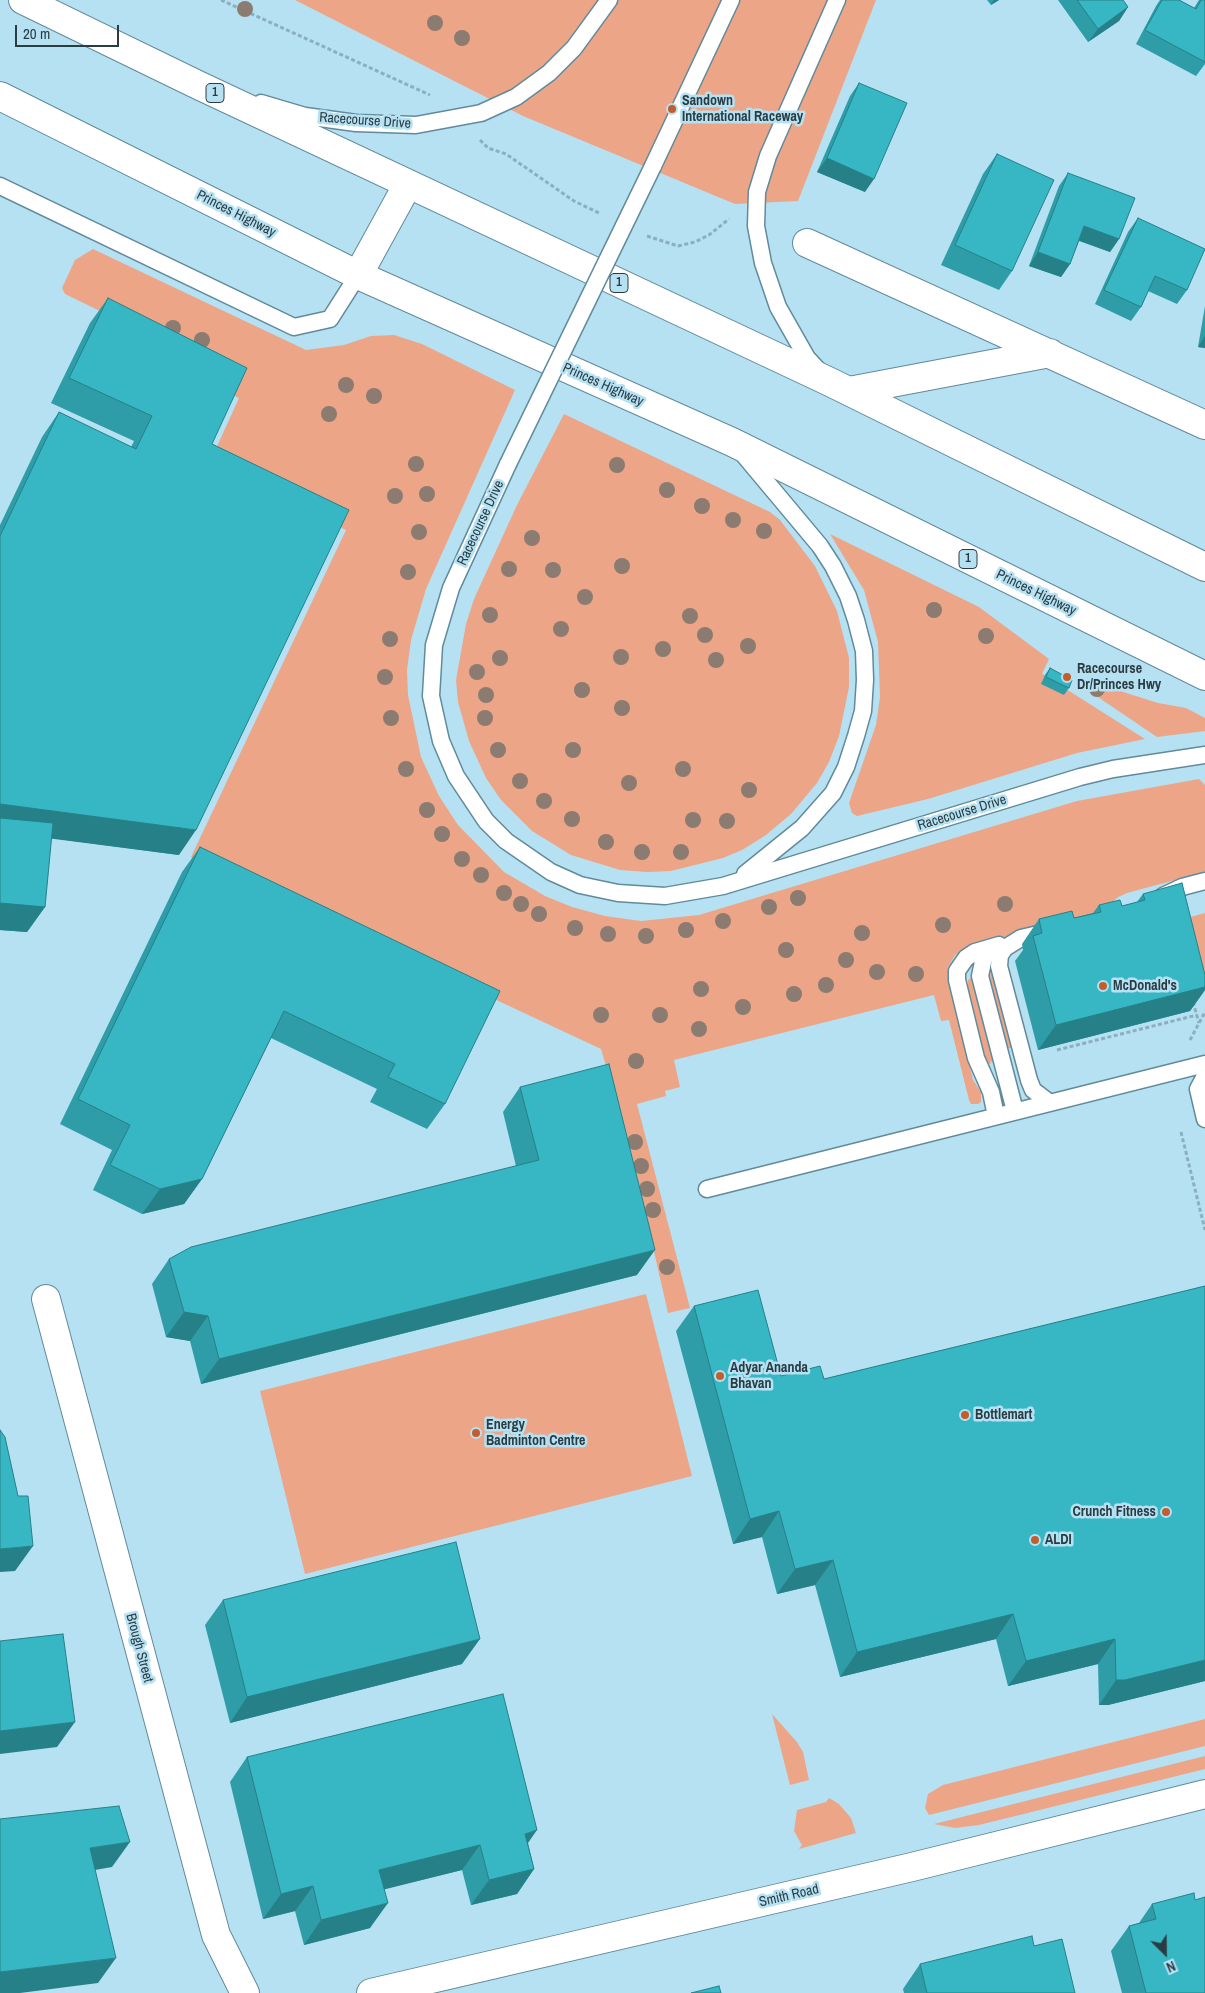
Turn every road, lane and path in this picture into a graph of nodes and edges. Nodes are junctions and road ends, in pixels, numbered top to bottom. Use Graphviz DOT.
graph roads {
  1 [pos="23,0"];
  2 [pos="221,0"];
  3 [pos="609,0"];
  4 [pos="730,0"];
  5 [pos="837,0"];
  6 [pos="198,85"];
  7 [pos="0,96"];
  8 [pos="439,99"];
  9 [pos="408,184"];
  10 [pos="0,186"];
  11 [pos="807,243"];
  12 [pos="358,275"];
  13 [pos="1050,353"];
  14 [pos="839,387"];
  15 [pos="1205,425"];
  16 [pos="732,442"];
  17 [pos="1205,566"];
  18 [pos="1205,676"];
  19 [pos="1205,755"];
  20 [pos="1205,881"];
  21 [pos="723,886"];
  22 [pos="1147,904"];
  23 [pos="1064,928"];
  24 [pos="1021,938"];
  25 [pos="999,945"];
  26 [pos="1192,996"];
  27 [pos="1196,1014"];
  28 [pos="1199,1024"];
  29 [pos="1057,1050"];
  30 [pos="1205,1064"];
  31 [pos="1205,1076"];
  32 [pos="1050,1103"];
  33 [pos="1015,1111"];
  34 [pos="996,1116"];
  35 [pos="1205,1119"];
  36 [pos="707,1190"];
  37 [pos="46,1298"];
  38 [pos="1205,1794"];
  39 [pos="245,1993"];
  40 [pos="371,1993"];
  1 -- 6 [label="main road, 1"];
  2 -- 8 [label="path"];
  3 -- 6 [label="lane, Racecourse Drive"];
  4 -- 21 [label="lane, Racecourse Drive, bridge"];
  5 -- 14 [label="lane"];
  6 -- 9 [label="main road, 1"];
  7 -- 12 [label="main road, Princes Highway / 1"];
  9 -- 12 [label="main road"];
  9 -- 14 [label="main road, 1"];
  10 -- 12 [label="lane"];
  11 -- 13 [label="main road"];
  12 -- 16 [label="main road, Princes Highway / 1"];
  13 -- 14 [label="main road"];
  13 -- 15 [label="main road"];
  14 -- 17 [label="main road, 1"];
  16 -- 18 [label="main road, Princes Highway / 1"];
  16 -- 21 [label="lane, Racecourse Drive"];
  19 -- 21 [label="lane, Racecourse Drive"];
  20 -- 22 [label="lane"];
  23 -- 24 [label="lane"];
  24 -- 25 [label="lane"];
  24 -- 32 [label="lane"];
  25 -- 33 [label="lane"];
  25 -- 34 [label="lane"];
  26 -- 27 [label="path"];
  27 -- 28 [label="path"];
  27 -- 29 [label="path"];
  30 -- 32 [label="lane"];
  31 -- 35 [label="lane"];
  32 -- 33 [label="lane"];
  33 -- 34 [label="lane"];
  34 -- 36 [label="lane"];
  37 -- 39 [label="main road, Brough Street"];
  38 -- 40 [label="main road, Smith Road"];
}
